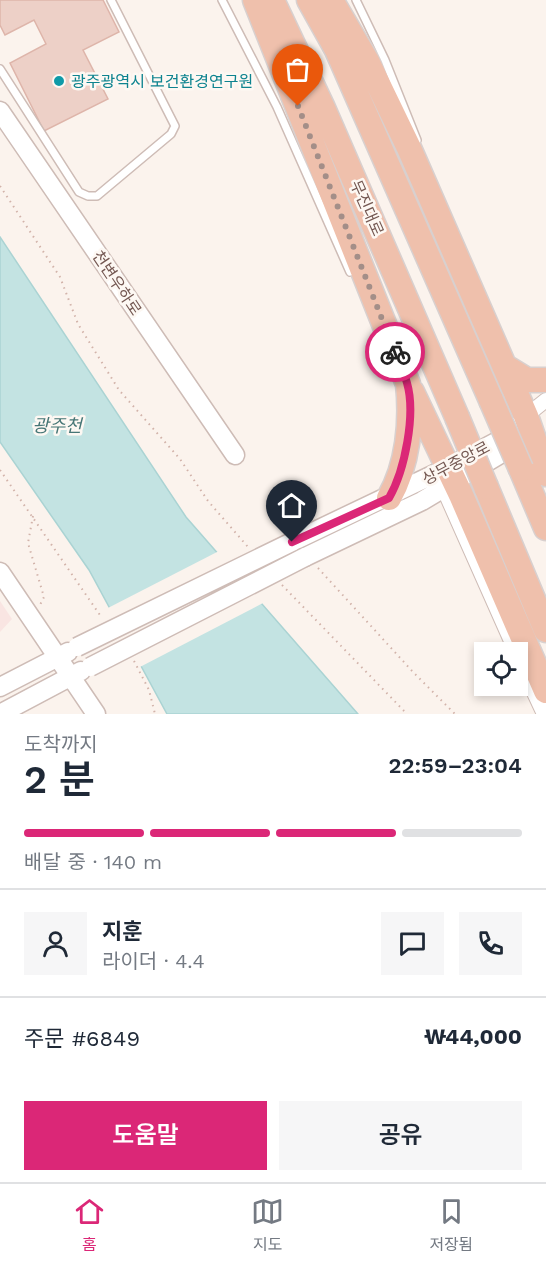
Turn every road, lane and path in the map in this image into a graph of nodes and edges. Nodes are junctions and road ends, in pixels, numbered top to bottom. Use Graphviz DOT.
graph roads {
  1 [pos="111,0"];
  2 [pos="222,0"];
  3 [pos="255,0"];
  4 [pos="272,0"];
  5 [pos="309,0"];
  6 [pos="331,0"];
  7 [pos="356,0"];
  8 [pos="0,69"];
  9 [pos="0,111"];
  10 [pos="422,153"];
  11 [pos="434,183"];
  12 [pos="0,186"];
  13 [pos="356,285"];
  14 [pos="504,366"];
  15 [pos="546,380"];
  16 [pos="403,394"];
  17 [pos="546,400"];
  18 [pos="535,426"];
  19 [pos="235,455"];
  20 [pos="0,470"];
  21 [pos="546,473"];
  22 [pos="445,478"];
  23 [pos="389,498"];
  24 [pos="33,516"];
  25 [pos="546,528"];
  26 [pos="252,552"];
  27 [pos="310,561"];
  28 [pos="0,572"];
  29 [pos="275,577"];
  30 [pos="102,618"];
  31 [pos="33,619"];
  32 [pos="546,630"];
  33 [pos="512,642"];
  34 [pos="58,657"];
  35 [pos="134,660"];
  36 [pos="70,677"];
  37 [pos="528,679"];
  38 [pos="0,687"];
  39 [pos="546,691"];
  40 [pos="0,714"];
  41 [pos="96,714"];
  42 [pos="155,714"];
  43 [pos="407,714"];
  44 [pos="455,714"];
  45 [pos="543,714"];
  1 -- 8 [label="lane"];
  2 -- 13 [label="lane"];
  3 -- 16 [label="highway"];
  4 -- 32 [label="highway, 무진대로, bridge"];
  5 -- 25 [label="highway, bridge"];
  6 -- 14 [label="highway"];
  7 -- 10 [label="lane"];
  9 -- 19 [label="street, 천변우하로"];
  11 -- 14 [label="lane"];
  12 -- 26 [label="path"];
  14 -- 15 [label="highway"];
  14 -- 18 [label="highway"];
  16 -- 22 [label="highway"];
  16 -- 23 [label="highway"];
  17 -- 18 [label="street, 상무중앙로"];
  18 -- 21 [label="highway"];
  18 -- 22 [label="street, 상무중앙로"];
  20 -- 24 [label="path"];
  22 -- 23 [label="street, 상무중앙로"];
  22 -- 27 [label="street, 상무중앙로"];
  22 -- 33 [label="street"];
  22 -- 39 [label="highway"];
  23 -- 34 [label="street, 상무중앙로, bridge"];
  24 -- 30 [label="path"];
  24 -- 31 [label="path"];
  27 -- 36 [label="street, 상무중앙로, bridge"];
  27 -- 44 [label="path"];
  28 -- 31 [label="street"];
  29 -- 43 [label="path"];
  31 -- 34 [label="street"];
  34 -- 36 [label="street"];
  34 -- 38 [label="street"];
  35 -- 42 [label="path"];
  36 -- 40 [label="street"];
  36 -- 41 [label="street"];
  37 -- 45 [label="street"];
}
